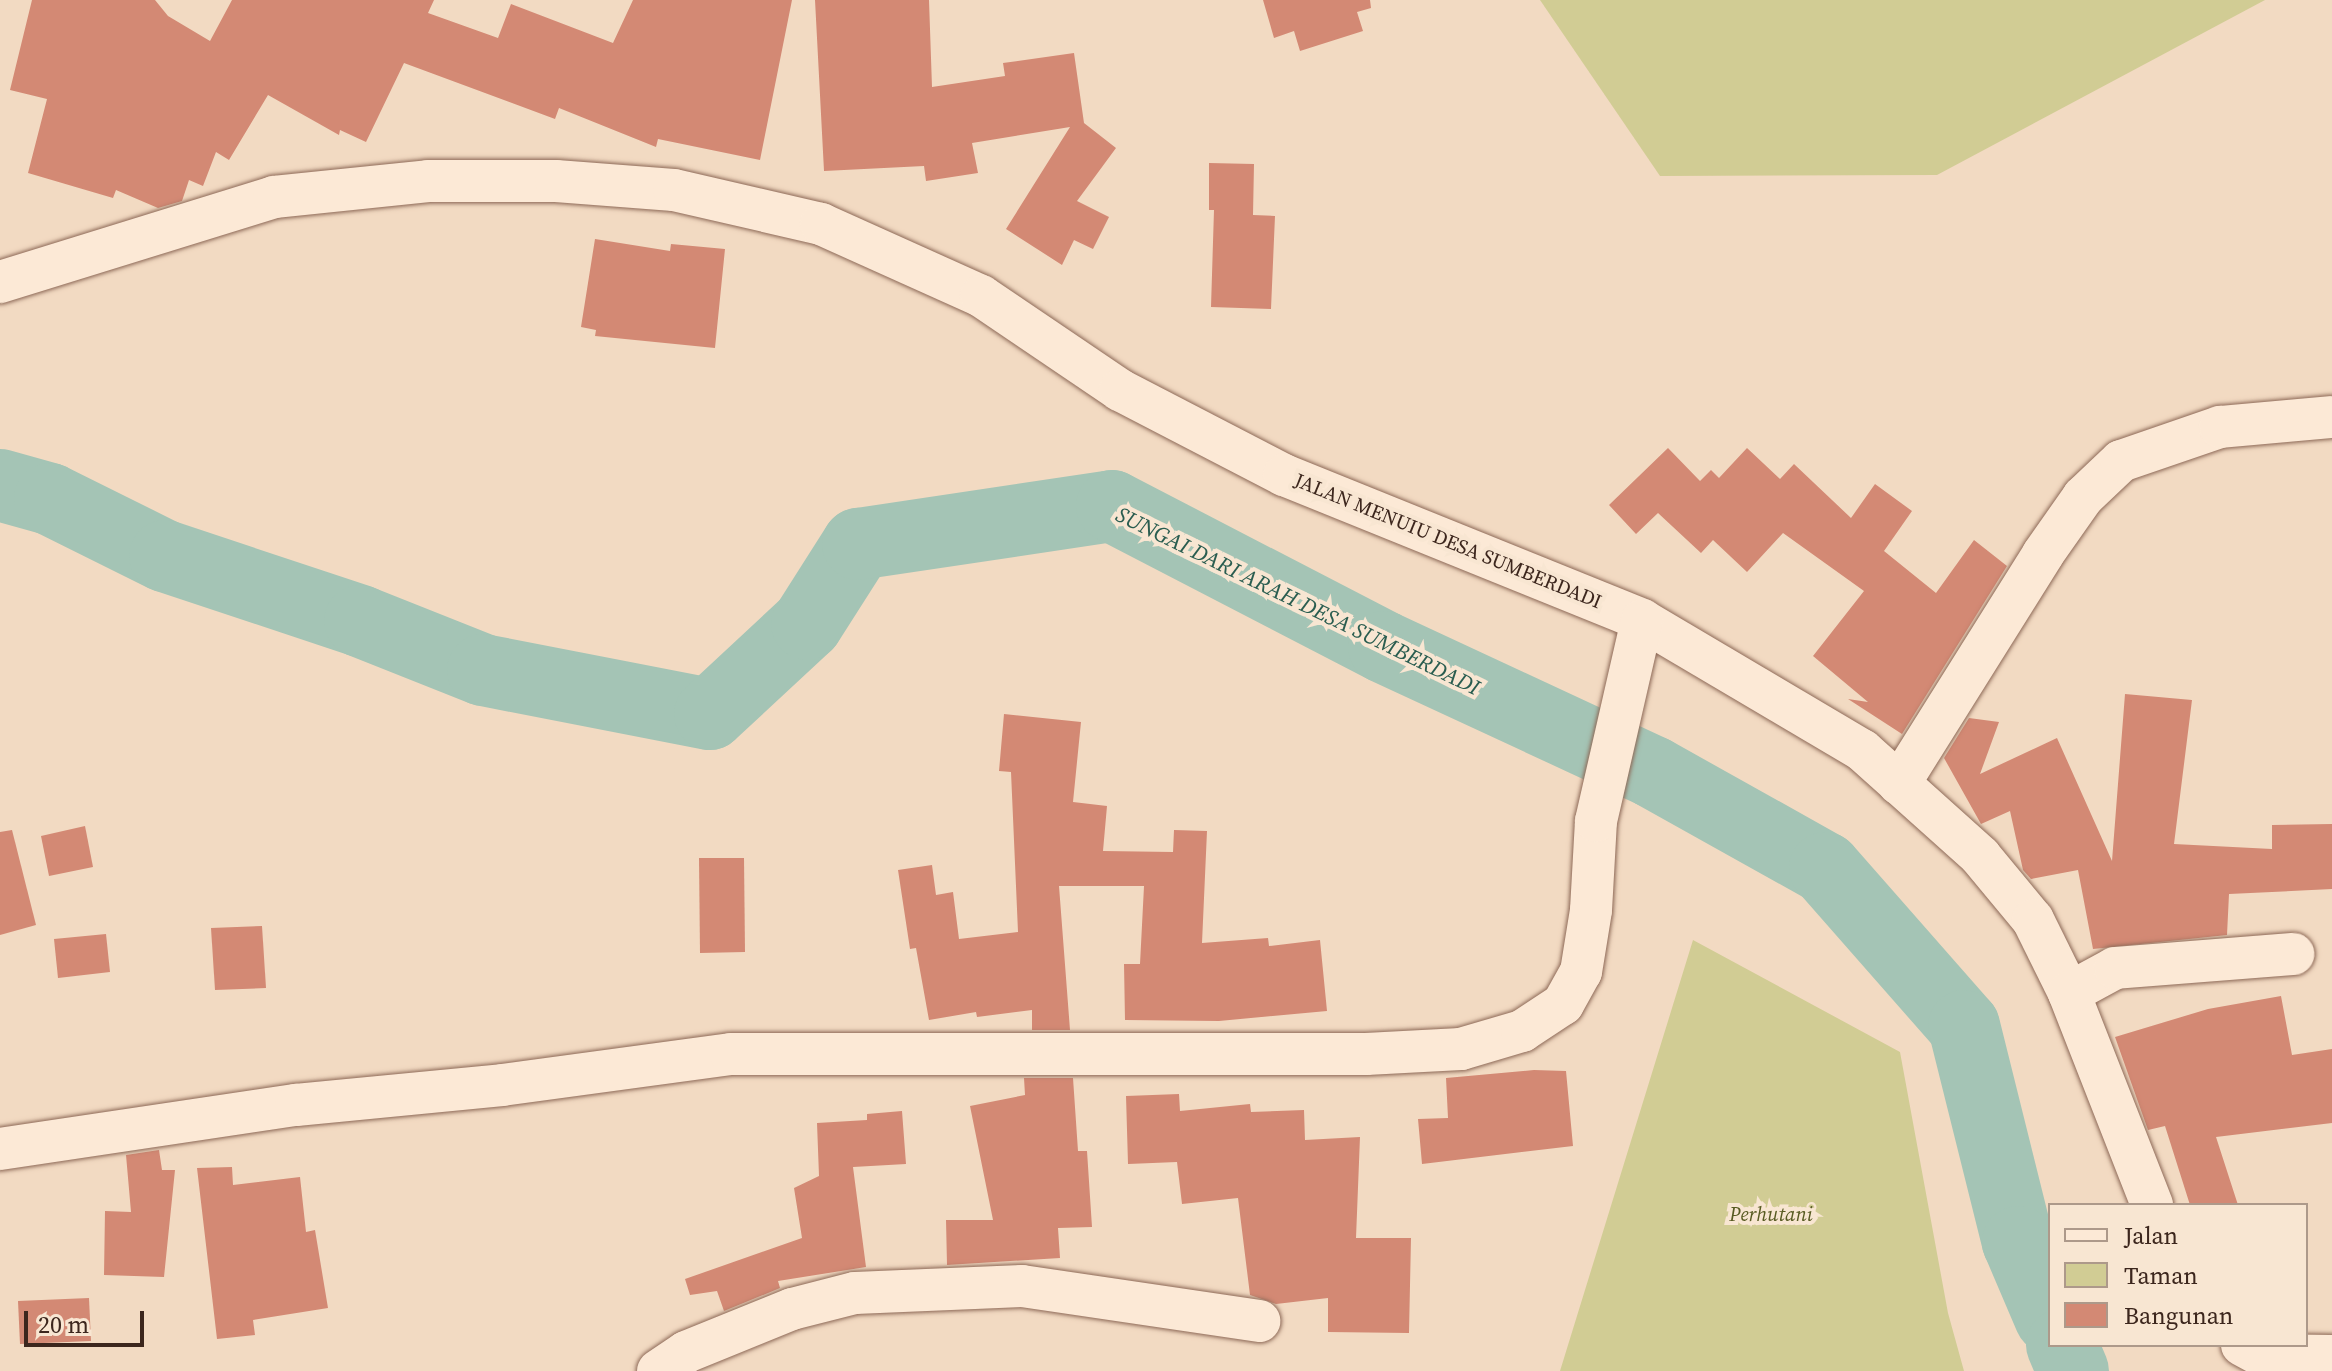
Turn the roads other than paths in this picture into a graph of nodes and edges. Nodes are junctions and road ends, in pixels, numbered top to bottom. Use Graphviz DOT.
graph roads {
  1 [pos="0,282"];
  2 [pos="2332,417"];
  3 [pos="1642,620"];
  4 [pos="1899,784"];
  5 [pos="2293,954"];
  6 [pos="2069,993"];
  7 [pos="0,1149"];
  8 [pos="2151,1203"];
  9 [pos="1259,1321"];
  10 [pos="2246,1347"];
  11 [pos="2332,1356"];
  12 [pos="658,1371"];
  1 -- 3 [label="street, JALAN MENUIU DESA SUMBERDADI"];
  2 -- 4 [label="street"];
  3 -- 4 [label="street, JALAN MENUIU DESA SUMBERDADI"];
  3 -- 7 [label="street"];
  4 -- 6 [label="street, JALAN MENUIU DESA SUMBERDADI"];
  5 -- 6 [label="street"];
  6 -- 8 [label="street, JALAN MENUIU DESA SUMBERDADI"];
  9 -- 12 [label="street"];
  10 -- 11 [label="street"];
}
